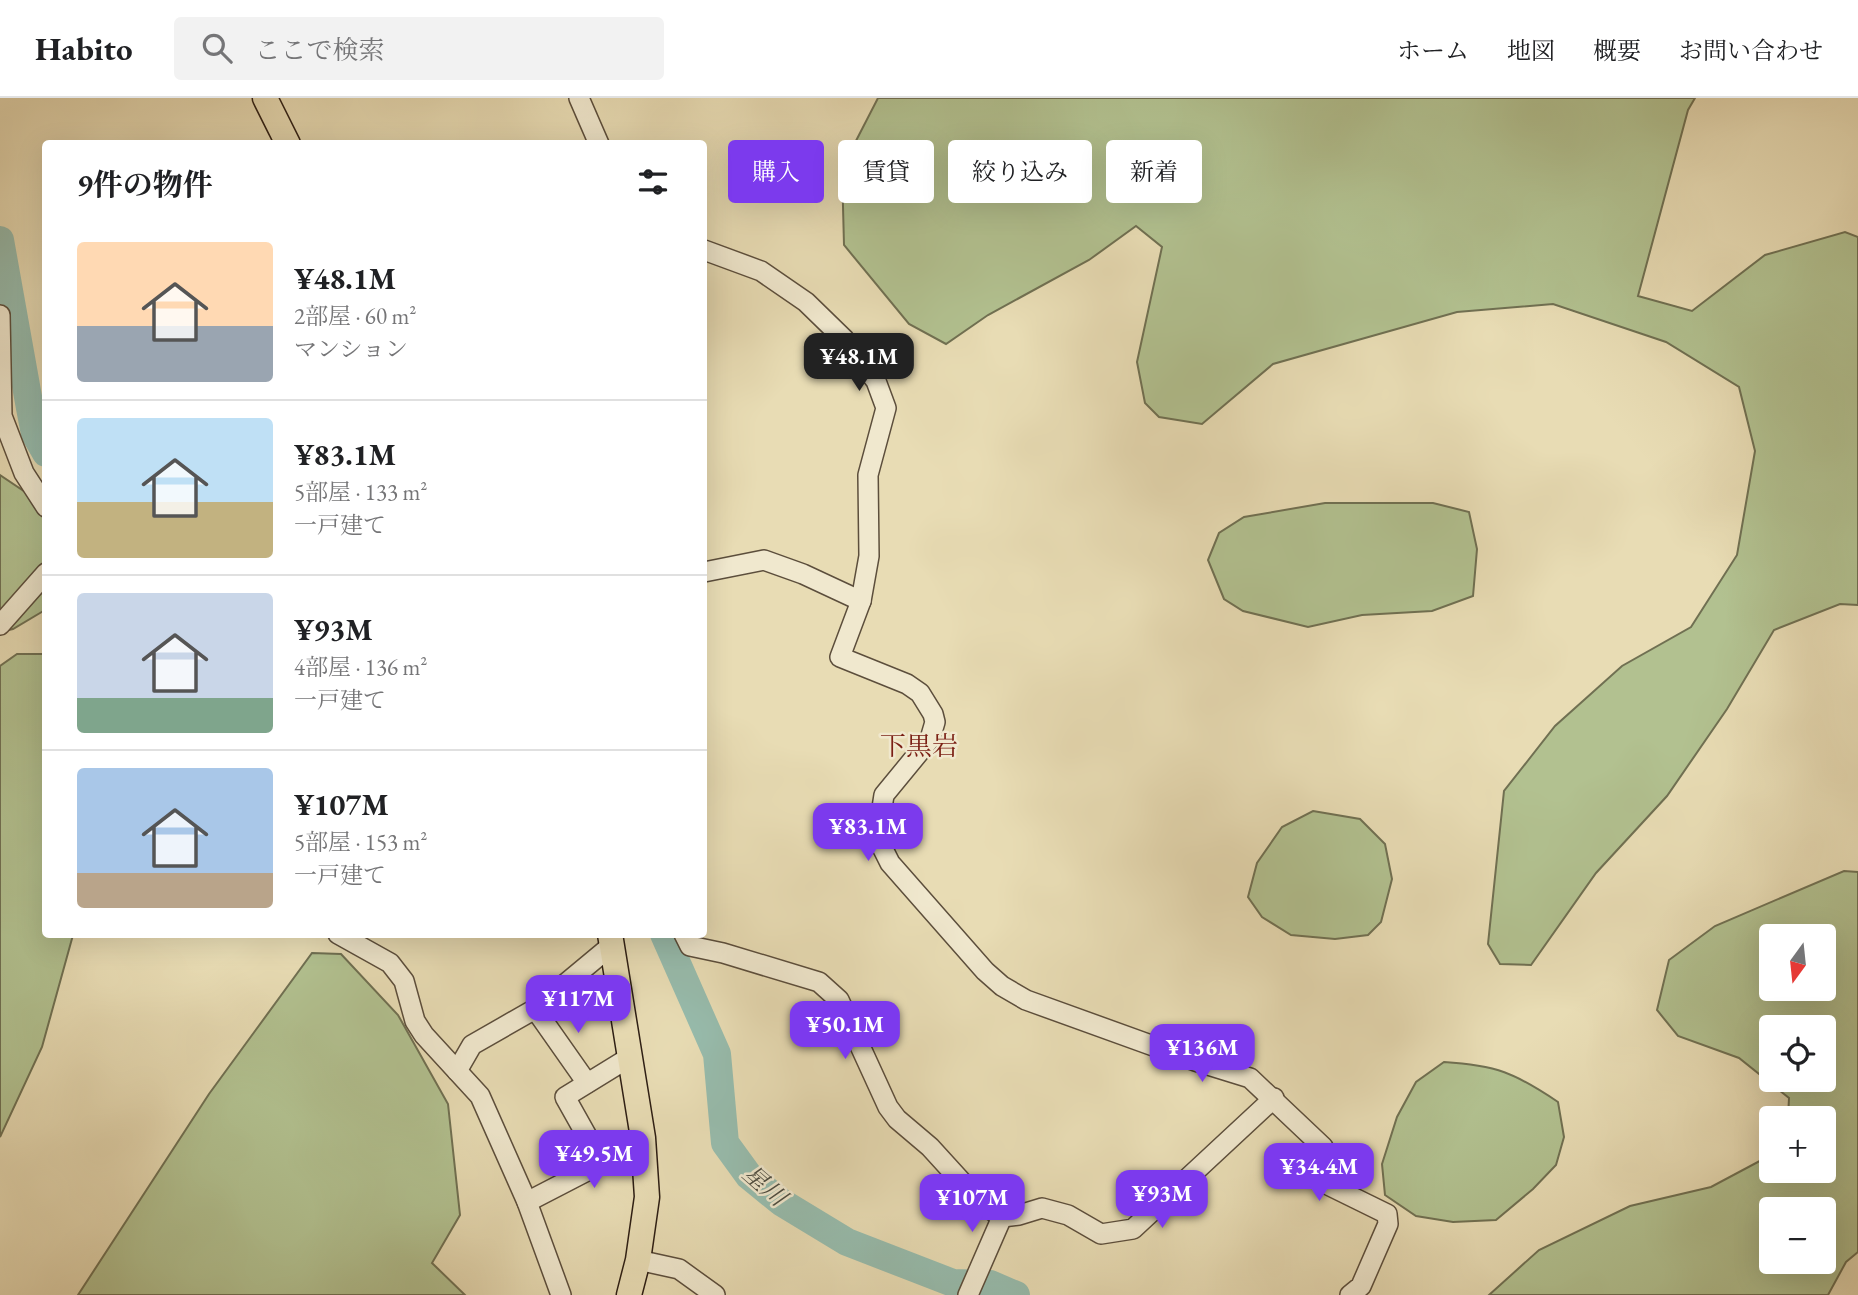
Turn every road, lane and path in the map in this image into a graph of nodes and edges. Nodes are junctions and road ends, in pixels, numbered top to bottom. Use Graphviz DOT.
graph roads {
  1 [pos="265,98"];
  2 [pos="579,98"];
  3 [pos="286,140"];
  4 [pos="597,140"];
  5 [pos="707,251"];
  6 [pos="0,315"];
  7 [pos="42,501"];
  8 [pos="707,571"];
  9 [pos="42,578"];
  10 [pos="861,601"];
  11 [pos="0,625"];
  12 [pos="345,938"];
  13 [pos="686,938"];
  14 [pos="611,940"];
  15 [pos="535,1009"];
  16 [pos="630,1057"];
  17 [pos="457,1071"];
  18 [pos="587,1083"];
  19 [pos="1274,1098"];
  20 [pos="643,1142"];
  21 [pos="602,1163"];
  22 [pos="527,1202"];
  23 [pos="1002,1217"];
  24 [pos="638,1260"];
  25 [pos="561,1295"];
  26 [pos="629,1295"];
  27 [pos="715,1295"];
  28 [pos="968,1295"];
  29 [pos="1350,1295"];
  1 -- 3 [label="main road"];
  2 -- 4 [label="street"];
  5 -- 10 [label="street"];
  6 -- 7 [label="street"];
  8 -- 10 [label="street"];
  9 -- 11 [label="street"];
  10 -- 19 [label="street"];
  12 -- 17 [label="street"];
  13 -- 23 [label="street"];
  14 -- 15 [label="street"];
  14 -- 16 [label="main road"];
  15 -- 17 [label="street"];
  15 -- 18 [label="street"];
  16 -- 18 [label="street"];
  16 -- 20 [label="main road"];
  17 -- 22 [label="street"];
  18 -- 21 [label="street"];
  19 -- 23 [label="street"];
  19 -- 29 [label="street"];
  20 -- 21 [label="street"];
  20 -- 24 [label="main road"];
  21 -- 22 [label="street"];
  22 -- 25 [label="street"];
  23 -- 28 [label="street"];
  24 -- 26 [label="main road"];
  24 -- 27 [label="street"];
}
